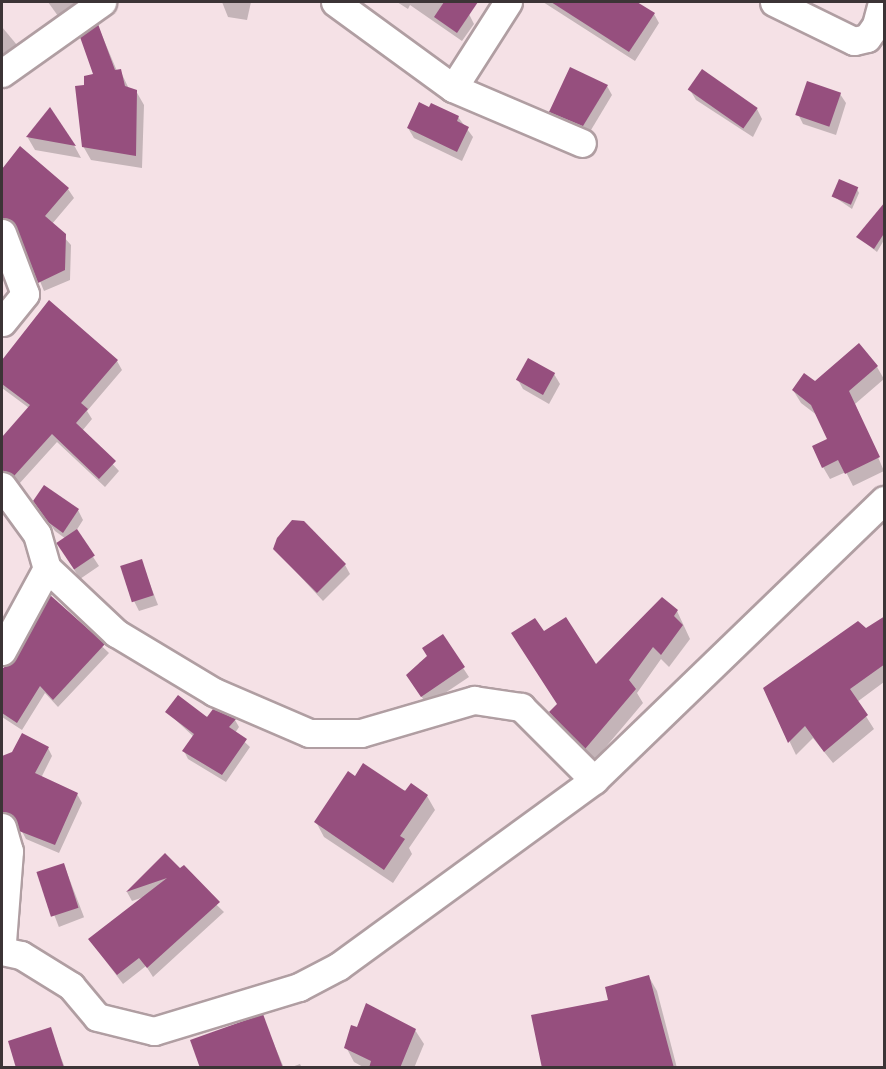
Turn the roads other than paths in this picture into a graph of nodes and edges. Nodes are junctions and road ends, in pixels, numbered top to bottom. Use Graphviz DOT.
graph roads {
  1 [pos="102,2"];
  2 [pos="335,2"];
  3 [pos="508,2"];
  4 [pos="774,2"];
  5 [pos="882,2"];
  6 [pos="2,73"];
  7 [pos="453,88"];
  8 [pos="582,143"];
  9 [pos="2,233"];
  10 [pos="2,322"];
  11 [pos="2,486"];
  12 [pos="885,500"];
  13 [pos="47,568"];
  14 [pos="2,651"];
  15 [pos="594,780"];
  16 [pos="2,827"];
  17 [pos="2,943"];
  18 [pos="2,951"];
  1 -- 6 [label="street"];
  2 -- 7 [label="street"];
  3 -- 7 [label="street"];
  4 -- 5 [label="street"];
  7 -- 8 [label="street"];
  9 -- 10 [label="street"];
  11 -- 13 [label="street"];
  12 -- 15 [label="street"];
  13 -- 14 [label="street"];
  13 -- 15 [label="street"];
  15 -- 18 [label="street"];
  16 -- 17 [label="street"];
}
